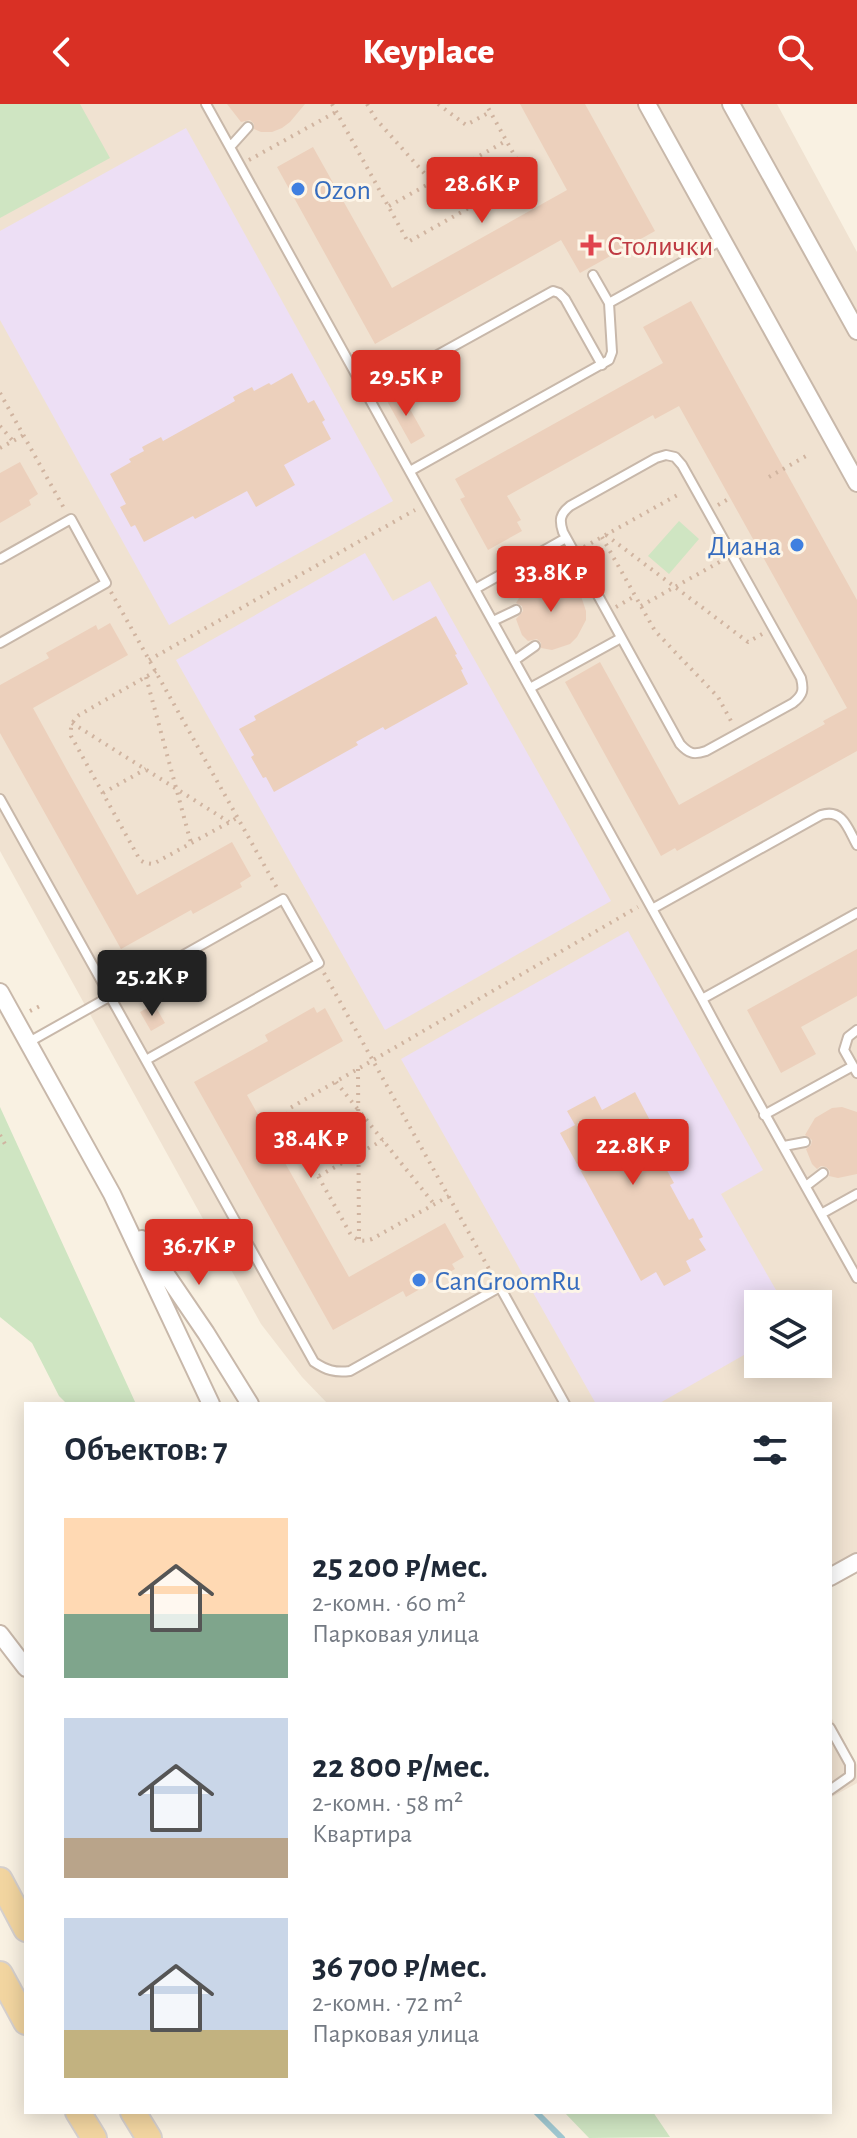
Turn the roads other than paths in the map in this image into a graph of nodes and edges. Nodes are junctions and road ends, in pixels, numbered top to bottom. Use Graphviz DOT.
graph roads {
  1 [pos="206,104"];
  2 [pos="647,104"];
  3 [pos="731,104"];
  4 [pos="248,127"];
  5 [pos="230,147"];
  6 [pos="722,240"];
  7 [pos="593,275"];
  8 [pos="609,303"];
  9 [pos="857,331"];
  10 [pos="602,365"];
  11 [pos="367,394"];
  12 [pos="410,471"];
  13 [pos="857,483"];
  14 [pos="566,538"];
  15 [pos="0,559"];
  16 [pos="475,589"];
  17 [pos="516,610"];
  18 [pos="493,621"];
  19 [pos="621,638"];
  20 [pos="0,643"];
  21 [pos="535,646"];
  22 [pos="515,660"];
  23 [pos="530,688"];
  24 [pos="0,799"];
  25 [pos="857,845"];
  26 [pos="650,905"];
  27 [pos="857,913"];
  28 [pos="0,992"];
  29 [pos="110,996"];
  30 [pos="702,999"];
  31 [pos="857,1030"];
  32 [pos="28,1042"];
  33 [pos="146,1060"];
  34 [pos="855,1069"];
  35 [pos="764,1115"];
  36 [pos="805,1142"];
  37 [pos="784,1146"];
  38 [pos="823,1173"];
  39 [pos="806,1186"];
  40 [pos="112,1194"];
  41 [pos="857,1194"];
  42 [pos="821,1214"];
  43 [pos="857,1278"];
  44 [pos="210,1402"];
  45 [pos="249,1402"];
  46 [pos="564,1402"];
  47 [pos="857,1562"];
  48 [pos="832,1576"];
  49 [pos="0,1634"];
  50 [pos="24,1665"];
  51 [pos="832,1732"];
  52 [pos="832,1789"];
  53 [pos="0,1869"];
  54 [pos="0,1880"];
  55 [pos="24,1924"];
  56 [pos="24,1925"];
  57 [pos="0,1974"];
  58 [pos="24,2018"];
  59 [pos="79,2114"];
  60 [pos="134,2114"];
  61 [pos="94,2138"];
  62 [pos="149,2138"];
  1 -- 5 [label="lane"];
  2 -- 6 [label="street"];
  3 -- 9 [label="street"];
  4 -- 5 [label="lane"];
  5 -- 11 [label="lane"];
  6 -- 8 [label="lane"];
  6 -- 13 [label="street"];
  7 -- 8 [label="lane"];
  8 -- 10 [label="lane"];
  10 -- 11 [label="lane"];
  10 -- 12 [label="lane"];
  11 -- 12 [label="lane"];
  12 -- 16 [label="lane"];
  14 -- 16 [label="lane"];
  14 -- 19 [label="lane"];
  14 -- 19 [label="lane"];
  15 -- 20 [label="lane"];
  16 -- 18 [label="lane"];
  17 -- 18 [label="lane"];
  18 -- 22 [label="lane"];
  19 -- 23 [label="lane"];
  21 -- 22 [label="lane"];
  22 -- 23 [label="lane"];
  23 -- 26 [label="lane"];
  24 -- 29 [label="lane"];
  25 -- 26 [label="lane"];
  26 -- 30 [label="lane"];
  27 -- 30 [label="lane"];
  28 -- 32 [label="street"];
  29 -- 32 [label="lane"];
  29 -- 33 [label="lane"];
  29 -- 33 [label="lane"];
  30 -- 35 [label="lane"];
  31 -- 34 [label="lane"];
  32 -- 40 [label="street"];
  33 -- 46 [label="lane"];
  34 -- 35 [label="lane"];
  35 -- 37 [label="lane"];
  36 -- 37 [label="lane"];
  37 -- 39 [label="lane"];
  38 -- 39 [label="lane"];
  39 -- 42 [label="lane"];
  40 -- 44 [label="street"];
  40 -- 45 [label="street"];
  41 -- 42 [label="lane"];
  42 -- 43 [label="lane"];
  47 -- 48 [label="street"];
  49 -- 50 [label="street"];
  51 -- 52 [label="lane"];
  53 -- 55 [label="street"];
  54 -- 56 [label="main road"];
  57 -- 58 [label="main road"];
  59 -- 61 [label="main road"];
  60 -- 62 [label="main road"];
}
